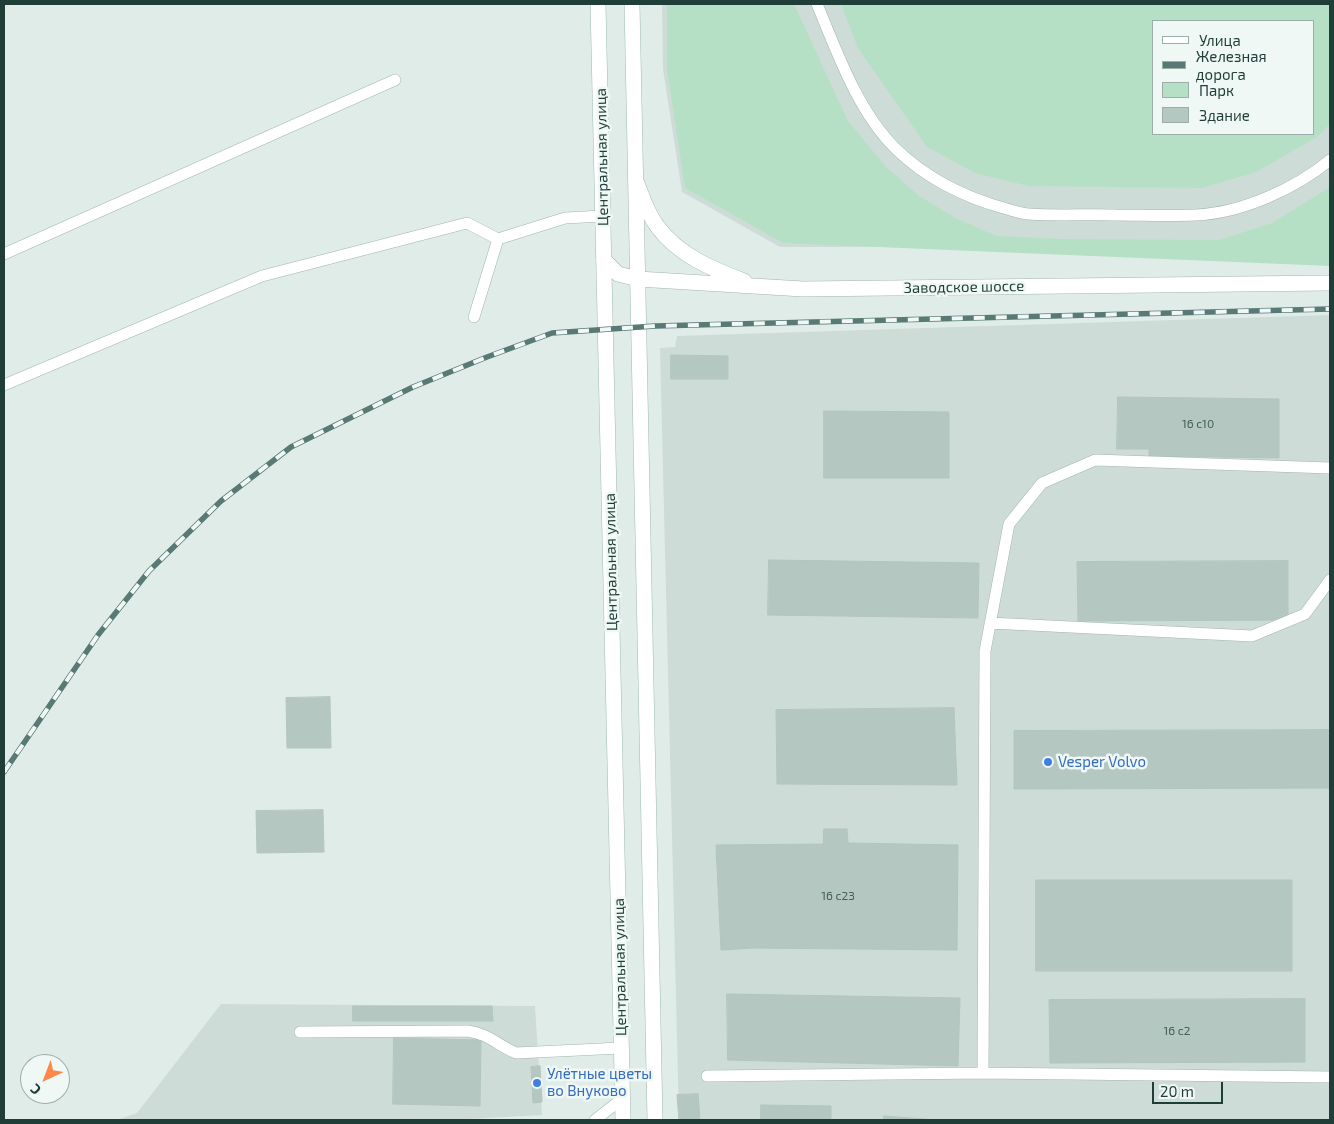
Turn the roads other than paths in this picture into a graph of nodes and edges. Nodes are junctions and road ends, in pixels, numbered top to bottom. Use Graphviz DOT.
graph roads {
  1 [pos="598,4"];
  2 [pos="632,4"];
  3 [pos="817,4"];
  4 [pos="395,80"];
  5 [pos="1330,160"];
  6 [pos="635,180"];
  7 [pos="603,216"];
  8 [pos="498,239"];
  9 [pos="4,254"];
  10 [pos="604,260"];
  11 [pos="638,279"];
  12 [pos="1330,283"];
  13 [pos="760,287"];
  14 [pos="474,317"];
  15 [pos="4,386"];
  16 [pos="1330,468"];
  17 [pos="1330,580"];
  18 [pos="990,623"];
  19 [pos="300,1032"];
  20 [pos="622,1048"];
  21 [pos="983,1073"];
  22 [pos="707,1076"];
  23 [pos="1330,1077"];
  24 [pos="622,1098"];
  25 [pos="595,1120"];
  26 [pos="623,1120"];
  27 [pos="655,1120"];
  1 -- 7 [label="main road, Центральная улица"];
  2 -- 6 [label="main road"];
  3 -- 5 [label="lane"];
  4 -- 9 [label="lane"];
  6 -- 11 [label="main road"];
  6 -- 13 [label="main road"];
  7 -- 8 [label="lane"];
  7 -- 10 [label="main road, Центральная улица"];
  8 -- 14 [label="lane"];
  8 -- 15 [label="lane"];
  10 -- 11 [label="main road, Заводское шоссе"];
  10 -- 20 [label="main road, Центральная улица"];
  11 -- 13 [label="main road, Заводское шоссе"];
  11 -- 27 [label="main road"];
  12 -- 13 [label="main road, Заводское шоссе"];
  16 -- 18 [label="lane"];
  17 -- 18 [label="lane"];
  18 -- 21 [label="lane"];
  19 -- 20 [label="lane"];
  20 -- 24 [label="main road, Центральная улица"];
  21 -- 22 [label="lane"];
  21 -- 23 [label="lane"];
  24 -- 25 [label="lane"];
  24 -- 26 [label="main road, Центральная улица"];
}
